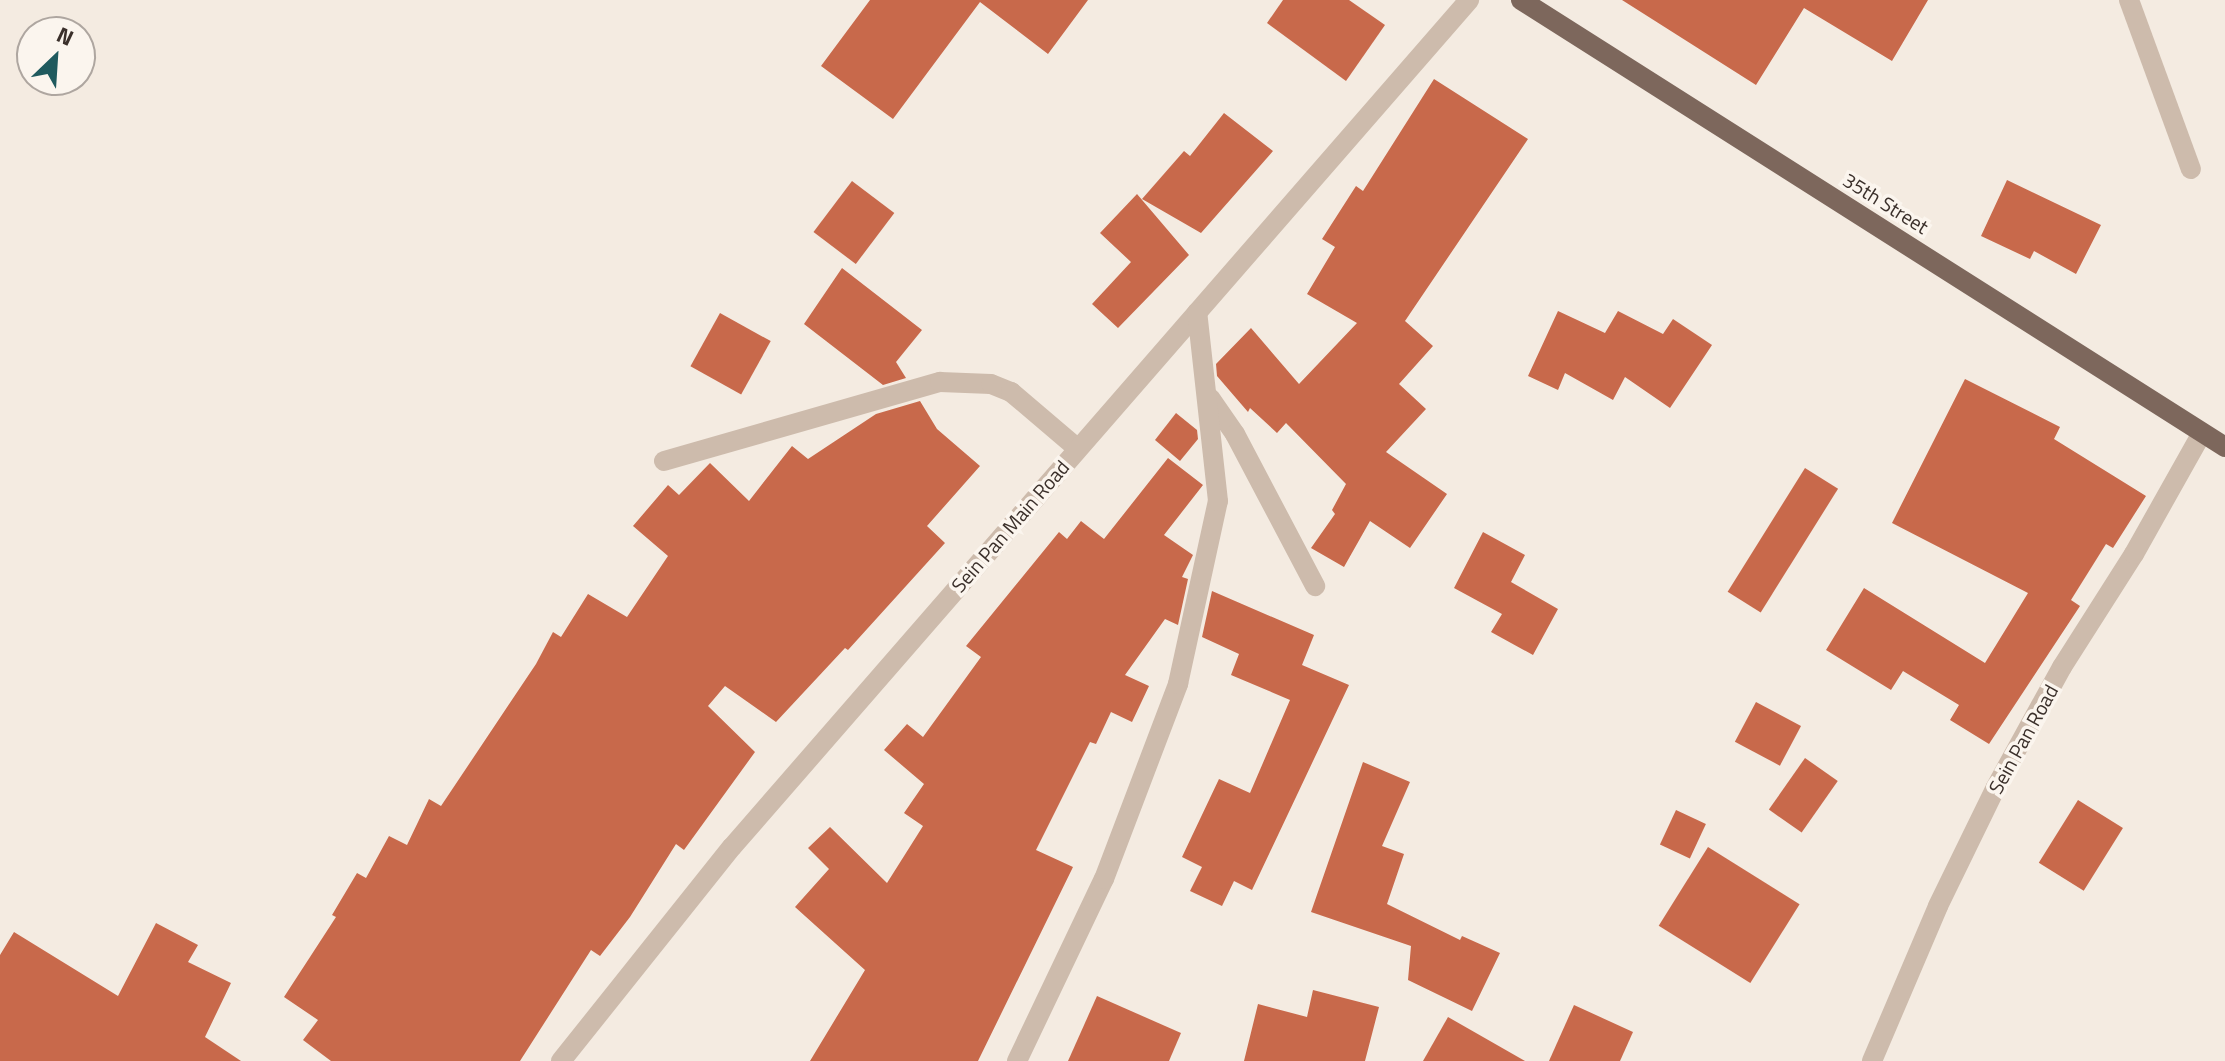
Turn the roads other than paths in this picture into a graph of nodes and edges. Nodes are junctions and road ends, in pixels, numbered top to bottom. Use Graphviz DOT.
graph roads {
  1 [pos="1469,0"];
  2 [pos="1521,0"];
  3 [pos="2129,0"];
  4 [pos="2191,169"];
  5 [pos="1197,312"];
  6 [pos="1210,398"];
  7 [pos="2202,433"];
  8 [pos="2225,447"];
  9 [pos="1077,448"];
  10 [pos="664,461"];
  11 [pos="1315,586"];
  12 [pos="561,1061"];
  13 [pos="1017,1061"];
  14 [pos="1872,1061"];
  1 -- 5 [label="street, Sein Pan Main Road"];
  2 -- 7 [label="main road, 35th Street"];
  3 -- 4 [label="street"];
  5 -- 6 [label="street"];
  5 -- 9 [label="street, Sein Pan Main Road"];
  6 -- 11 [label="street"];
  6 -- 13 [label="street"];
  7 -- 8 [label="main road, 35th Street"];
  7 -- 14 [label="street, Sein Pan Road"];
  9 -- 10 [label="street"];
  9 -- 12 [label="street, Sein Pan Main Road"];
}
